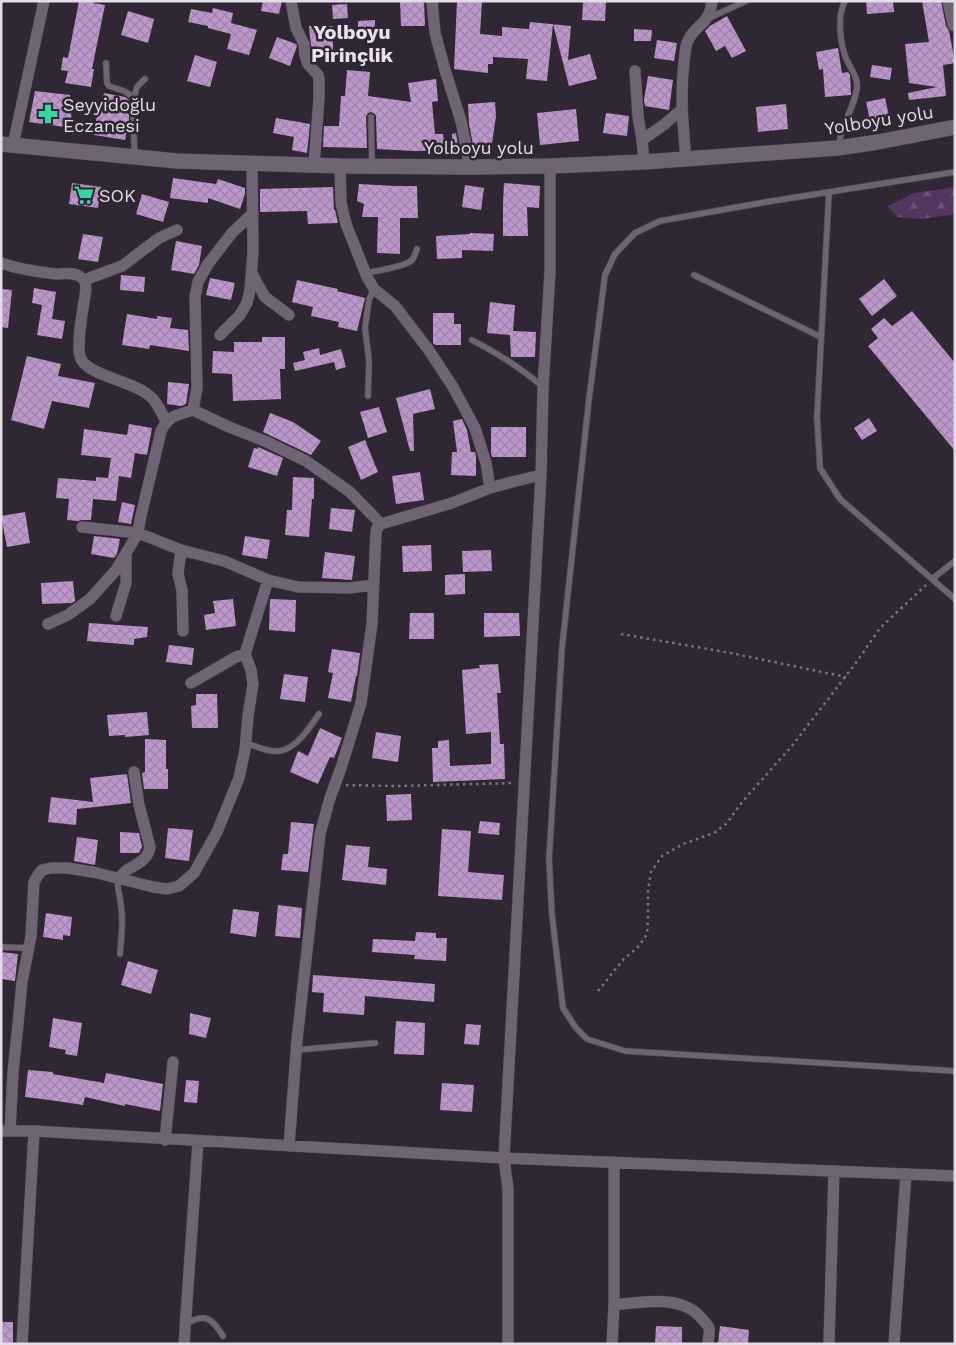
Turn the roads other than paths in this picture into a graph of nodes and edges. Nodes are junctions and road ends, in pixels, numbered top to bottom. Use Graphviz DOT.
graph roads {
  1 [pos="44,1"];
  2 [pos="291,1"];
  3 [pos="432,1"];
  4 [pos="712,1"];
  5 [pos="746,1"];
  6 [pos="845,1"];
  7 [pos="950,1"];
  8 [pos="708,18"];
  9 [pos="955,24"];
  10 [pos="106,63"];
  11 [pos="635,71"];
  12 [pos="146,79"];
  13 [pos="135,98"];
  14 [pos="682,109"];
  15 [pos="371,117"];
  16 [pos="955,127"];
  17 [pos="642,140"];
  18 [pos="7,144"];
  19 [pos="838,148"];
  20 [pos="135,156"];
  21 [pos="686,159"];
  22 [pos="644,162"];
  23 [pos="252,163"];
  24 [pos="314,165"];
  25 [pos="340,166"];
  26 [pos="372,166"];
  27 [pos="550,166"];
  28 [pos="470,167"];
  29 [pos="955,172"];
  30 [pos="829,192"];
  31 [pos="253,213"];
  32 [pos="177,230"];
  33 [pos="417,249"];
  34 [pos="1,263"];
  35 [pos="366,273"];
  36 [pos="252,274"];
  37 [pos="694,275"];
  38 [pos="84,280"];
  39 [pos="374,289"];
  40 [pos="289,315"];
  41 [pos="220,335"];
  42 [pos="821,338"];
  43 [pos="472,340"];
  44 [pos="544,388"];
  45 [pos="368,396"];
  46 [pos="193,410"];
  47 [pos="166,421"];
  48 [pos="541,475"];
  49 [pos="490,488"];
  50 [pos="381,524"];
  51 [pos="82,527"];
  52 [pos="138,533"];
  53 [pos="181,550"];
  54 [pos="126,555"];
  55 [pos="955,561"];
  56 [pos="932,579"];
  57 [pos="268,580"];
  58 [pos="373,585"];
  59 [pos="955,599"];
  60 [pos="116,616"];
  61 [pos="48,624"];
  62 [pos="183,631"];
  63 [pos="245,654"];
  64 [pos="191,683"];
  65 [pos="319,714"];
  66 [pos="246,743"];
  67 [pos="134,772"];
  68 [pos="118,879"];
  69 [pos="1,948"];
  70 [pos="28,948"];
  71 [pos="120,954"];
  72 [pos="375,1043"];
  73 [pos="296,1050"];
  74 [pos="173,1062"];
  75 [pos="955,1071"];
  76 [pos="5,1131"];
  77 [pos="34,1131"];
  78 [pos="165,1140"];
  79 [pos="198,1142"];
  80 [pos="289,1146"];
  81 [pos="504,1158"];
  82 [pos="614,1162"];
  83 [pos="834,1171"];
  84 [pos="906,1174"];
  85 [pos="955,1176"];
  86 [pos="614,1305"];
  87 [pos="185,1325"];
  88 [pos="223,1336"];
  89 [pos="22,1344"];
  90 [pos="184,1344"];
  91 [pos="508,1344"];
  92 [pos="612,1344"];
  93 [pos="708,1344"];
  94 [pos="829,1344"];
  95 [pos="894,1344"];
  1 -- 18 [label="street"];
  2 -- 24 [label="street"];
  3 -- 28 [label="street"];
  4 -- 8 [label="street"];
  5 -- 8 [label="lane"];
  6 -- 19 [label="lane"];
  7 -- 9 [label="main road"];
  8 -- 14 [label="street"];
  10 -- 13 [label="lane"];
  11 -- 17 [label="street"];
  12 -- 13 [label="lane"];
  13 -- 20 [label="lane"];
  14 -- 17 [label="street"];
  14 -- 21 [label="street"];
  15 -- 26 [label="lane"];
  16 -- 19 [label="main road, Yolboyu yolu"];
  17 -- 22 [label="street"];
  18 -- 20 [label="main road, Yolboyu yolu"];
  19 -- 21 [label="main road, Yolboyu yolu"];
  20 -- 23 [label="main road, Yolboyu yolu"];
  21 -- 22 [label="main road, Yolboyu yolu"];
  22 -- 27 [label="main road, Yolboyu yolu"];
  23 -- 24 [label="main road, Yolboyu yolu"];
  23 -- 31 [label="street"];
  24 -- 25 [label="main road, Yolboyu yolu"];
  25 -- 26 [label="main road, Yolboyu yolu"];
  25 -- 35 [label="street"];
  26 -- 28 [label="main road, Yolboyu yolu"];
  27 -- 28 [label="main road, Yolboyu yolu"];
  27 -- 44 [label="street"];
  29 -- 30 [label="lane"];
  30 -- 42 [label="lane"];
  30 -- 75 [label="lane"];
  31 -- 36 [label="street"];
  31 -- 46 [label="street"];
  32 -- 38 [label="street"];
  33 -- 35 [label="lane"];
  34 -- 38 [label="street"];
  35 -- 39 [label="street"];
  36 -- 40 [label="street"];
  36 -- 41 [label="street"];
  37 -- 42 [label="lane"];
  38 -- 47 [label="street"];
  39 -- 45 [label="lane"];
  39 -- 49 [label="street"];
  42 -- 56 [label="lane"];
  43 -- 44 [label="lane"];
  44 -- 48 [label="street"];
  46 -- 47 [label="street"];
  46 -- 50 [label="street"];
  47 -- 52 [label="street"];
  48 -- 49 [label="street"];
  48 -- 81 [label="street"];
  49 -- 50 [label="street"];
  50 -- 58 [label="street"];
  51 -- 52 [label="street"];
  52 -- 53 [label="street"];
  52 -- 54 [label="street"];
  53 -- 57 [label="street"];
  53 -- 62 [label="street"];
  54 -- 60 [label="street"];
  54 -- 61 [label="street"];
  55 -- 56 [label="lane"];
  56 -- 59 [label="lane"];
  57 -- 58 [label="street"];
  57 -- 63 [label="street"];
  58 -- 73 [label="street"];
  63 -- 64 [label="street"];
  63 -- 66 [label="street"];
  65 -- 66 [label="lane"];
  66 -- 68 [label="street"];
  67 -- 68 [label="street"];
  68 -- 70 [label="street"];
  68 -- 71 [label="lane"];
  69 -- 70 [label="lane"];
  70 -- 76 [label="street"];
  72 -- 73 [label="lane"];
  73 -- 80 [label="street"];
  74 -- 78 [label="street"];
  76 -- 77 [label="street"];
  77 -- 78 [label="street"];
  77 -- 89 [label="street"];
  78 -- 79 [label="street"];
  79 -- 80 [label="street"];
  79 -- 87 [label="street"];
  80 -- 81 [label="street"];
  81 -- 82 [label="street"];
  81 -- 91 [label="street"];
  82 -- 83 [label="street"];
  82 -- 86 [label="street"];
  83 -- 84 [label="street"];
  83 -- 94 [label="street"];
  84 -- 85 [label="street"];
  84 -- 95 [label="street"];
  86 -- 92 [label="street"];
  86 -- 93 [label="street"];
  87 -- 88 [label="lane"];
  87 -- 90 [label="street"];
}
